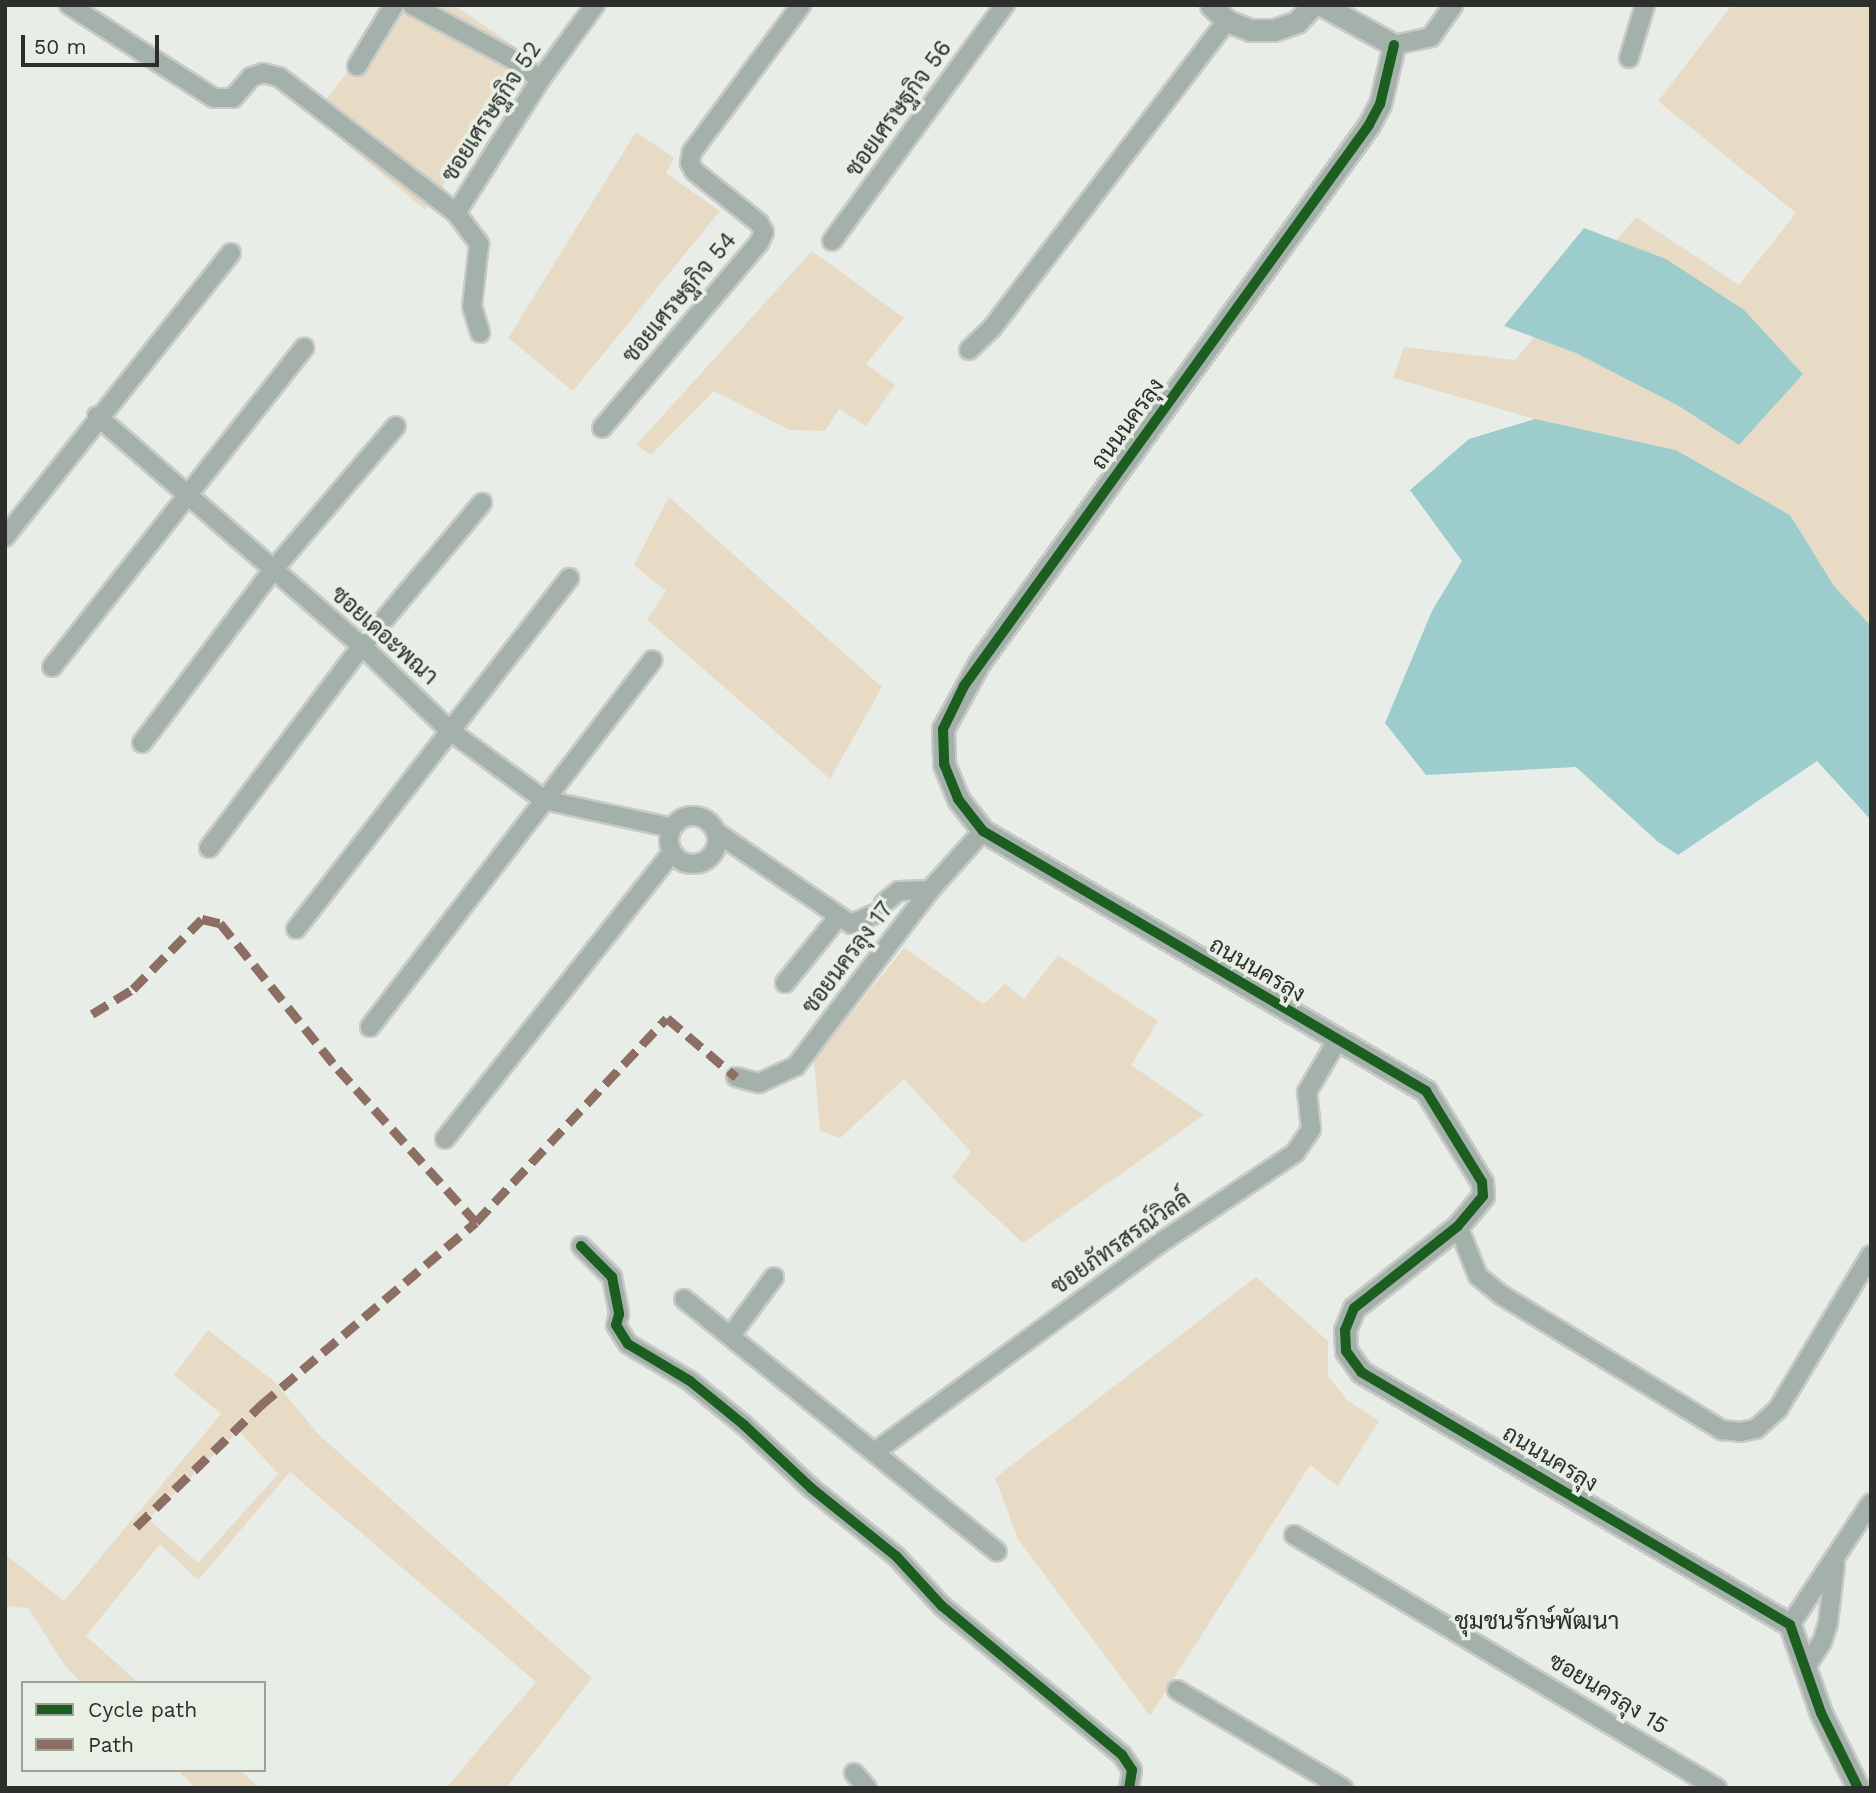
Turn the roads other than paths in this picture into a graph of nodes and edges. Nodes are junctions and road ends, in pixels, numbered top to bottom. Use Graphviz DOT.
graph roads {
  1 [pos="69,5"];
  2 [pos="394,5"];
  3 [pos="412,5"];
  4 [pos="595,5"];
  5 [pos="801,5"];
  6 [pos="1005,5"];
  7 [pos="1211,5"];
  8 [pos="1313,5"];
  9 [pos="1322,5"];
  10 [pos="1453,5"];
  11 [pos="1645,5"];
  12 [pos="1227,21"];
  13 [pos="1394,45"];
  14 [pos="1629,58"];
  15 [pos="356,65"];
  16 [pos="540,80"];
  17 [pos="456,213"];
  18 [pos="832,242"];
  19 [pos="230,253"];
  20 [pos="480,334"];
  21 [pos="304,348"];
  22 [pos="969,350"];
  23 [pos="97,416"];
  24 [pos="396,426"];
  25 [pos="602,428"];
  26 [pos="187,494"];
  27 [pos="482,503"];
  28 [pos="5,537"];
  29 [pos="273,570"];
  30 [pos="569,578"];
  31 [pos="362,646"];
  32 [pos="653,660"];
  33 [pos="52,667"];
  34 [pos="449,730"];
  35 [pos="142,743"];
  36 [pos="544,800"];
  37 [pos="672,828"];
  38 [pos="983,831"];
  39 [pos="716,832"];
  40 [pos="209,848"];
  41 [pos="672,853"];
  42 [pos="930,890"];
  43 [pos="839,916"];
  44 [pos="296,929"];
  45 [pos="785,983"];
  46 [pos="370,1027"];
  47 [pos="1337,1041"];
  48 [pos="736,1077"];
  49 [pos="445,1139"];
  50 [pos="1458,1226"];
  51 [pos="581,1246"];
  52 [pos="1871,1255"];
  53 [pos="774,1277"];
  54 [pos="684,1299"];
  55 [pos="731,1335"];
  56 [pos="876,1451"];
  57 [pos="1871,1503"];
  58 [pos="1294,1535"];
  59 [pos="997,1552"];
  60 [pos="1836,1560"];
  61 [pos="1790,1625"];
  62 [pos="1805,1668"];
  63 [pos="1177,1690"];
  64 [pos="853,1773"];
  65 [pos="1711,1786"];
  66 [pos="867,1788"];
  67 [pos="1129,1788"];
  68 [pos="1343,1788"];
  69 [pos="1858,1788"];
  1 -- 17 [label="street"];
  2 -- 15 [label="street"];
  3 -- 16 [label="street"];
  4 -- 16 [label="street, ซอยเศรษฐกิจ 52"];
  5 -- 25 [label="street, ซอยเศรษฐกิจ 54"];
  6 -- 18 [label="street, ซอยเศรษฐกิจ 56"];
  7 -- 12 [label="street"];
  8 -- 12 [label="street"];
  9 -- 13 [label="street"];
  10 -- 13 [label="street"];
  11 -- 14 [label="street"];
  12 -- 22 [label="street"];
  13 -- 38 [label="street, ถนนนครลุง"];
  16 -- 17 [label="street, ซอยเศรษฐกิจ 52"];
  17 -- 20 [label="street"];
  19 -- 23 [label="street"];
  21 -- 26 [label="street"];
  23 -- 26 [label="street, ซอยเดอะพณา"];
  23 -- 28 [label="street"];
  24 -- 29 [label="street"];
  26 -- 29 [label="street, ซอยเดอะพณา"];
  26 -- 33 [label="street"];
  27 -- 31 [label="street"];
  29 -- 31 [label="street, ซอยเดอะพณา"];
  29 -- 35 [label="street"];
  30 -- 34 [label="street"];
  31 -- 34 [label="street, ซอยเดอะพณา"];
  31 -- 40 [label="street"];
  32 -- 36 [label="street"];
  34 -- 36 [label="street, ซอยเดอะพณา"];
  34 -- 44 [label="street"];
  36 -- 37 [label="street, ซอยเดอะพณา"];
  36 -- 46 [label="street"];
  37 -- 39 [label="street"];
  37 -- 41 [label="street"];
  38 -- 42 [label="street, ซอยนครลุง 17"];
  38 -- 47 [label="street, ถนนนครลุง"];
  39 -- 41 [label="street"];
  39 -- 43 [label="street"];
  41 -- 49 [label="street"];
  42 -- 43 [label="street"];
  42 -- 48 [label="street, ซอยนครลุง 17"];
  43 -- 45 [label="street"];
  47 -- 50 [label="street, ถนนนครลุง"];
  47 -- 56 [label="street, ซอยภัทรสรณ์วิลล์"];
  50 -- 52 [label="street"];
  50 -- 61 [label="street, ถนนนครลุง"];
  51 -- 67 [label="street"];
  53 -- 55 [label="street"];
  54 -- 55 [label="street"];
  55 -- 56 [label="street"];
  56 -- 59 [label="street"];
  57 -- 60 [label="street"];
  58 -- 65 [label="street, ซอยนครลุง 15"];
  60 -- 61 [label="street"];
  60 -- 62 [label="street"];
  61 -- 62 [label="street"];
  62 -- 69 [label="street"];
  63 -- 68 [label="street"];
  64 -- 66 [label="street"];
}
